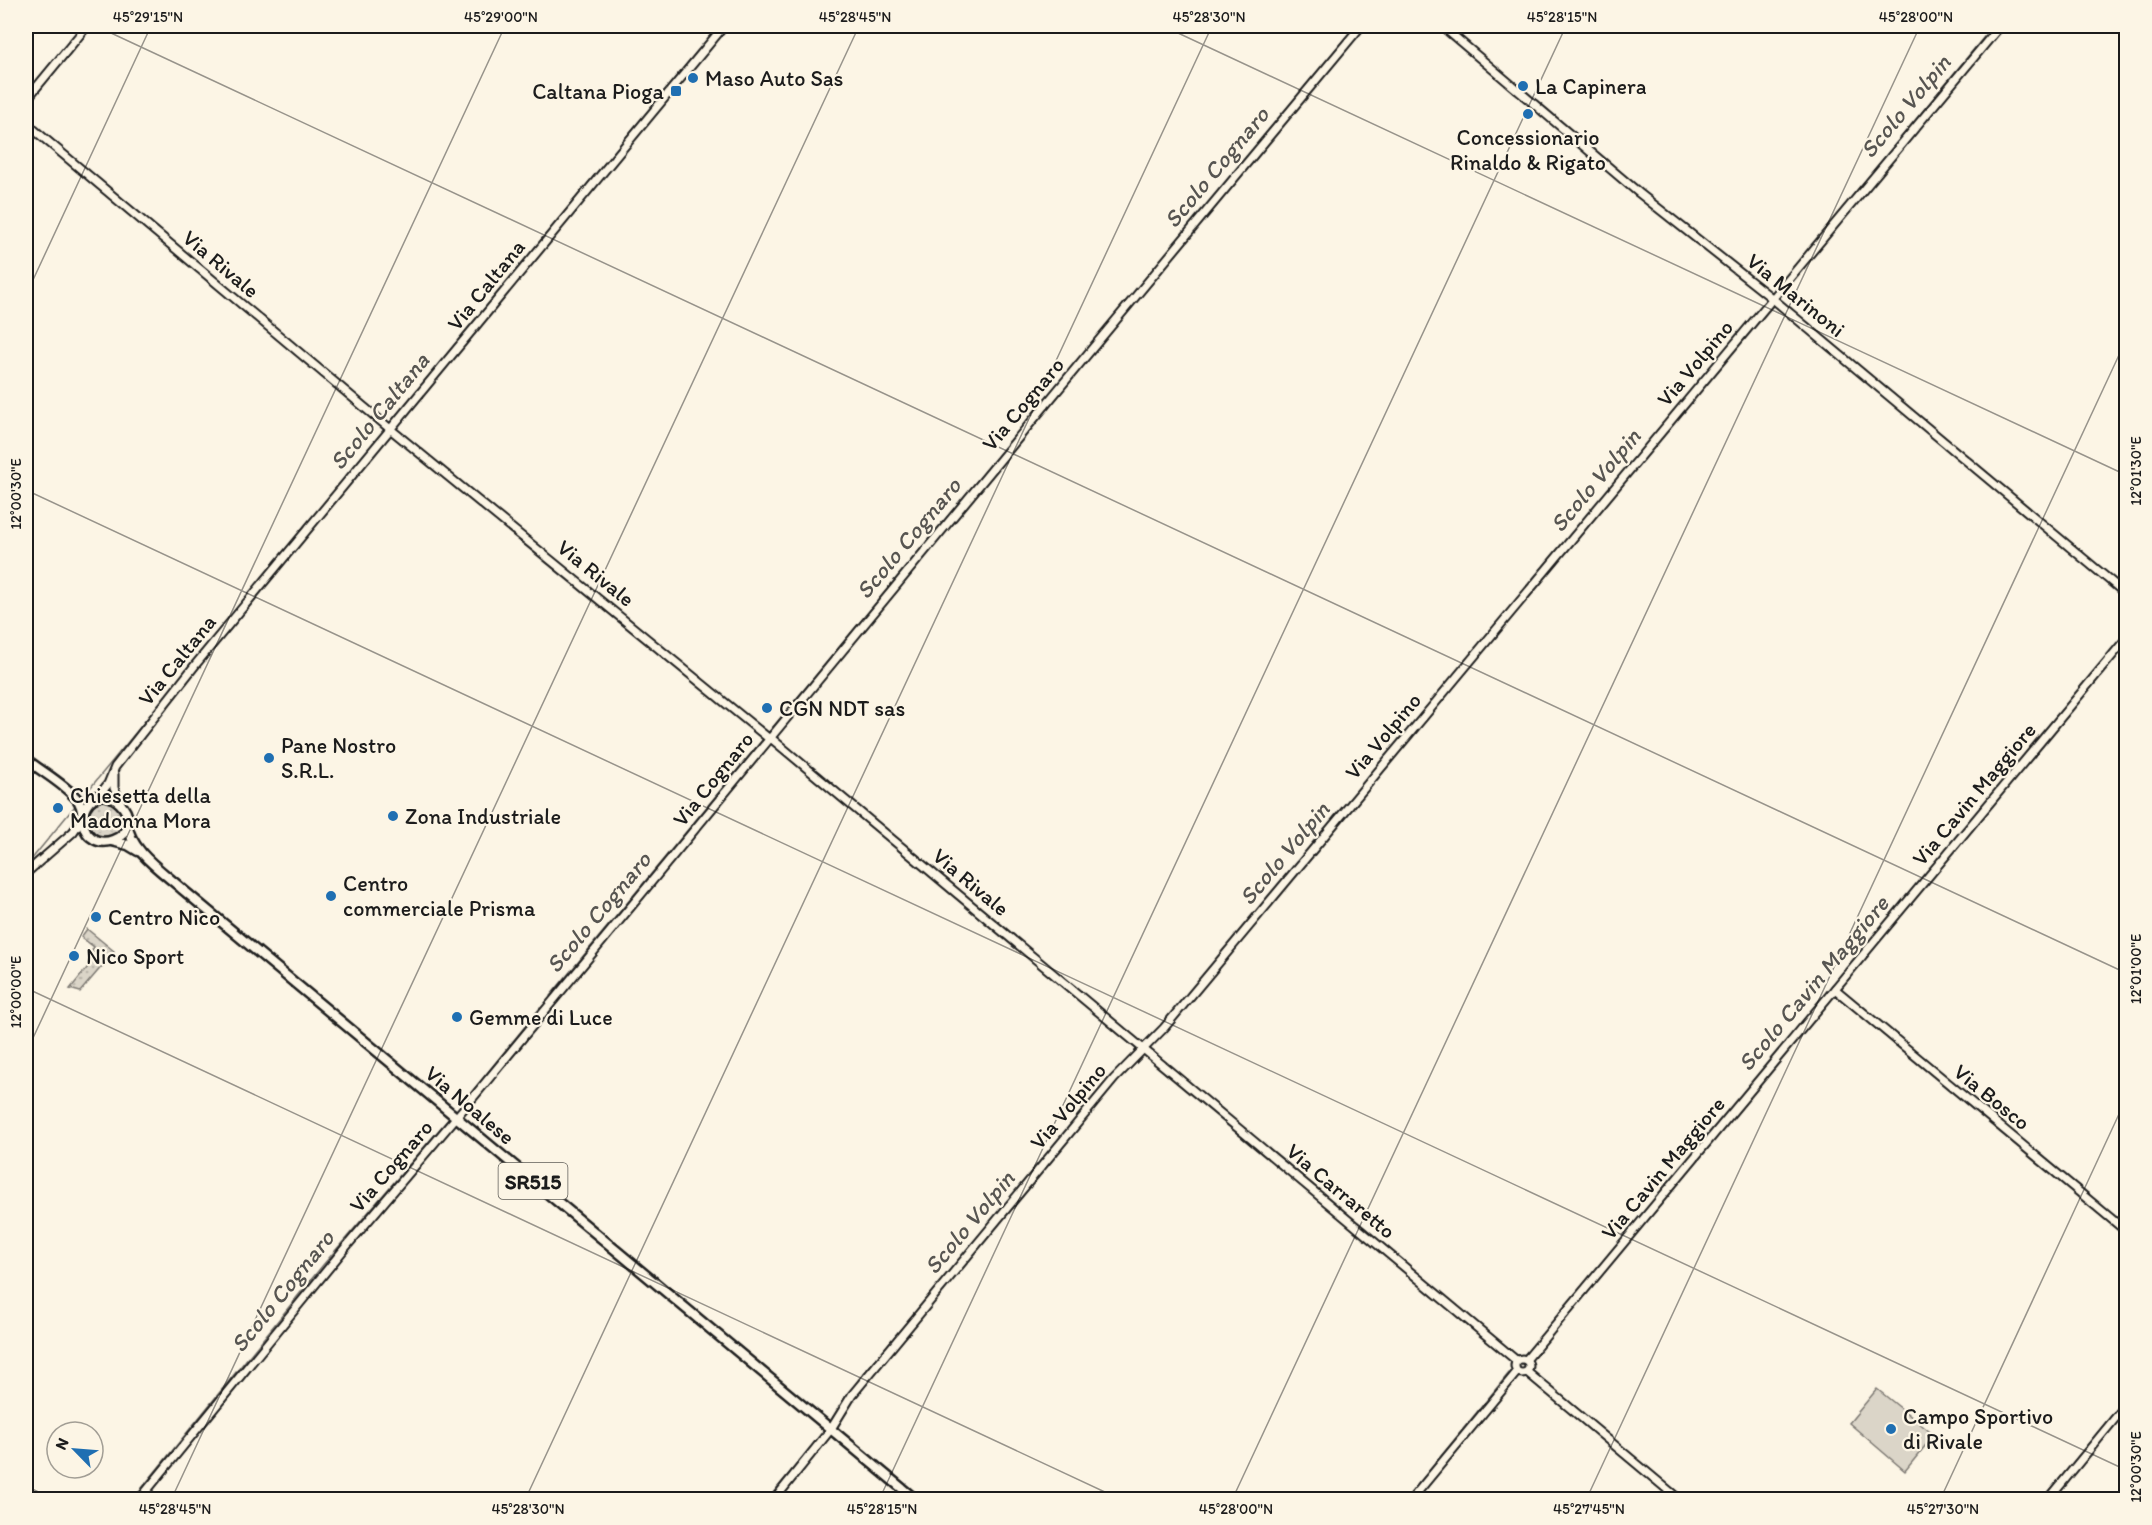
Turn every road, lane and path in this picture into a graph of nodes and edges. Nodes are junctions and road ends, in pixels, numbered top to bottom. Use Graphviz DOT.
graph roads {
  1 [pos="87,26"];
  2 [pos="724,26"];
  3 [pos="1361,26"];
  4 [pos="1442,26"];
  5 [pos="2000,26"];
  6 [pos="26,100"];
  7 [pos="26,123"];
  8 [pos="1773,299"];
  9 [pos="388,427"];
  10 [pos="2127,594"];
  11 [pos="2127,639"];
  12 [pos="770,738"];
  13 [pos="26,759"];
  14 [pos="119,764"];
  15 [pos="62,786"];
  16 [pos="96,798"];
  17 [pos="121,803"];
  18 [pos="82,816"];
  19 [pos="127,823"];
  20 [pos="91,837"];
  21 [pos="108,841"];
  22 [pos="62,842"];
  23 [pos="142,853"];
  24 [pos="26,873"];
  25 [pos="1835,989"];
  26 [pos="1141,1048"];
  27 [pos="457,1117"];
  28 [pos="2127,1232"];
  29 [pos="1517,1360"];
  30 [pos="1526,1360"];
  31 [pos="1517,1372"];
  32 [pos="1527,1372"];
  33 [pos="2127,1405"];
  34 [pos="831,1429"];
  35 [pos="139,1500"];
  36 [pos="774,1500"];
  37 [pos="916,1500"];
  38 [pos="1411,1500"];
  39 [pos="1680,1500"];
  40 [pos="2048,1500"];
  1 -- 6 [label="street"];
  2 -- 9 [label="street, Via Caltana"];
  3 -- 12 [label="street, Via Cognaro"];
  4 -- 8 [label="street, Via Marinoni"];
  5 -- 8 [label="street, Via Volpino"];
  7 -- 9 [label="street, Via Rivale"];
  8 -- 10 [label="street, Via Marinoni"];
  8 -- 26 [label="street, Via Volpino"];
  9 -- 12 [label="street, Via Rivale"];
  9 -- 14 [label="street, Via Caltana"];
  11 -- 25 [label="street, Via Cavin Maggiore"];
  12 -- 26 [label="street, Via Rivale"];
  12 -- 27 [label="street, Via Cognaro"];
  13 -- 15 [label="main road"];
  14 -- 16 [label="street, Via Caltana"];
  14 -- 17 [label="street"];
  15 -- 16 [label="main road"];
  15 -- 18 [label="main road"];
  16 -- 17 [label="main road"];
  16 -- 18 [label="main road"];
  17 -- 19 [label="main road, Via Noalese / SR515"];
  18 -- 20 [label="main road"];
  18 -- 22 [label="street"];
  19 -- 21 [label="main road"];
  19 -- 23 [label="main road, Via Noalese / SR515"];
  20 -- 21 [label="main road, Via Noalese / SR515"];
  20 -- 22 [label="street"];
  21 -- 23 [label="main road, Via Noalese / SR515"];
  22 -- 24 [label="street"];
  23 -- 27 [label="main road, Via Noalese / SR515"];
  25 -- 28 [label="street, Via Bosco"];
  25 -- 30 [label="street, Via Cavin Maggiore"];
  26 -- 29 [label="street, Via Carraretto"];
  26 -- 34 [label="street, Via Volpino"];
  27 -- 34 [label="main road, Via Noalese / SR515"];
  27 -- 35 [label="street, Via Cognaro"];
  29 -- 30 [label="street"];
  29 -- 31 [label="street"];
  30 -- 32 [label="street"];
  31 -- 32 [label="street"];
  31 -- 38 [label="street"];
  32 -- 39 [label="street"];
  33 -- 40 [label="street"];
  34 -- 36 [label="street, Via Volpino"];
  34 -- 37 [label="main road, Via Noalese"];
}
